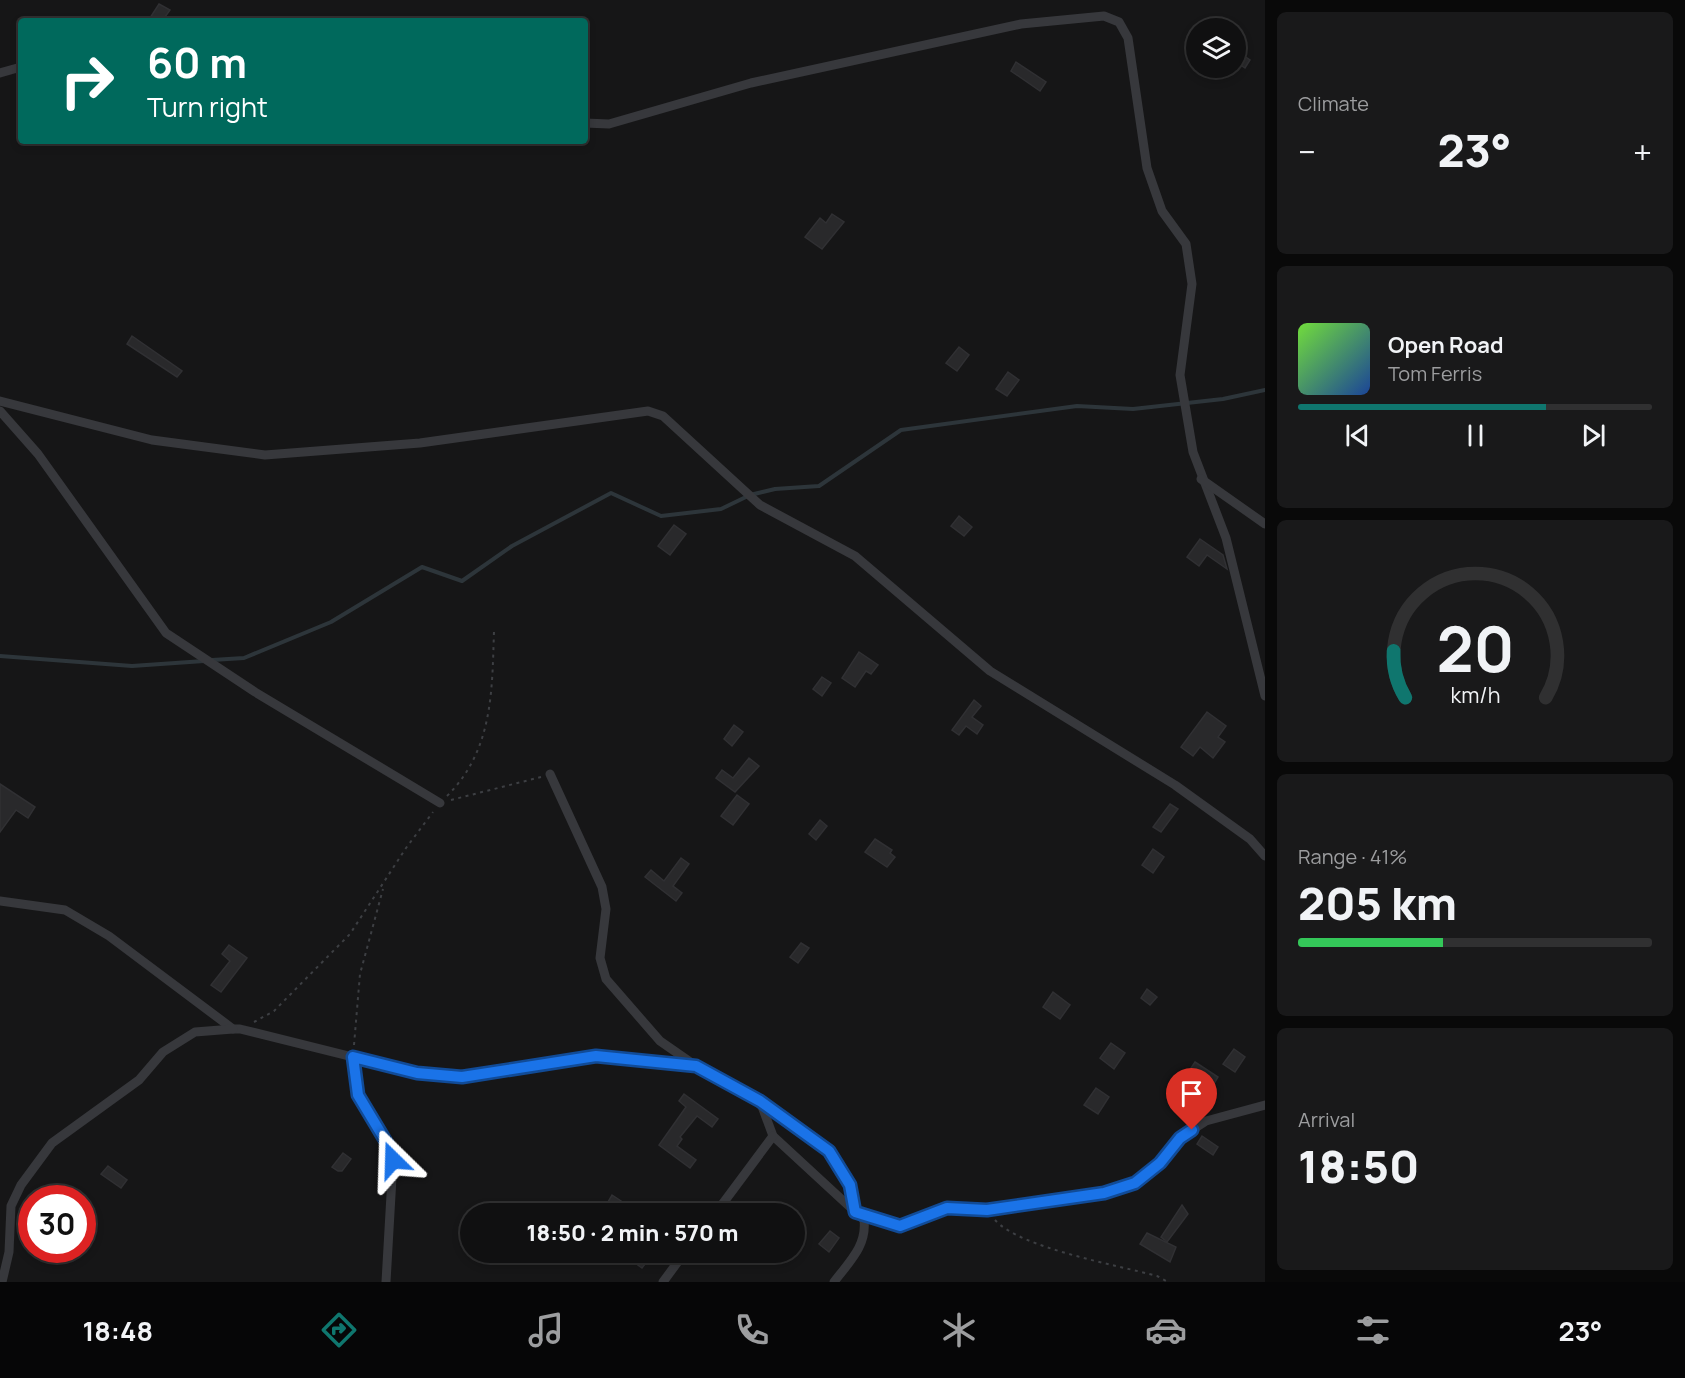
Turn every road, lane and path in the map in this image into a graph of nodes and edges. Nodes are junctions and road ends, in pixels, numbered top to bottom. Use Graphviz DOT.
graph roads {
  1 [pos="18,68"];
  2 [pos="0,73"];
  3 [pos="588,123"];
  4 [pos="0,401"];
  5 [pos="0,411"];
  6 [pos="1202,479"];
  7 [pos="1265,524"];
  8 [pos="494,631"];
  9 [pos="1265,696"];
  10 [pos="550,774"];
  11 [pos="440,803"];
  12 [pos="1265,856"];
  13 [pos="383,886"];
  14 [pos="0,901"];
  15 [pos="237,1029"];
  16 [pos="353,1057"];
  17 [pos="696,1066"];
  18 [pos="760,1101"];
  19 [pos="1265,1105"];
  20 [pos="773,1136"];
  21 [pos="723,1203"];
  22 [pos="987,1210"];
  23 [pos="855,1212"];
  24 [pos="677,1263"];
  25 [pos="2,1282"];
  26 [pos="386,1282"];
  27 [pos="663,1282"];
  28 [pos="834,1282"];
  29 [pos="1168,1282"];
  1 -- 2 [label="street"];
  3 -- 6 [label="street"];
  4 -- 12 [label="street"];
  5 -- 11 [label="street"];
  6 -- 7 [label="street"];
  6 -- 9 [label="street"];
  8 -- 11 [label="path"];
  10 -- 11 [label="path"];
  10 -- 17 [label="street"];
  11 -- 13 [label="path"];
  13 -- 15 [label="path"];
  13 -- 16 [label="path"];
  14 -- 15 [label="street"];
  15 -- 16 [label="street"];
  15 -- 25 [label="street"];
  16 -- 17 [label="street"];
  16 -- 26 [label="street"];
  17 -- 18 [label="street"];
  18 -- 20 [label="street"];
  18 -- 23 [label="street"];
  19 -- 22 [label="street"];
  20 -- 21 [label="street"];
  20 -- 23 [label="street"];
  22 -- 23 [label="street"];
  22 -- 29 [label="path"];
  23 -- 28 [label="street"];
  24 -- 27 [label="street"];
}
